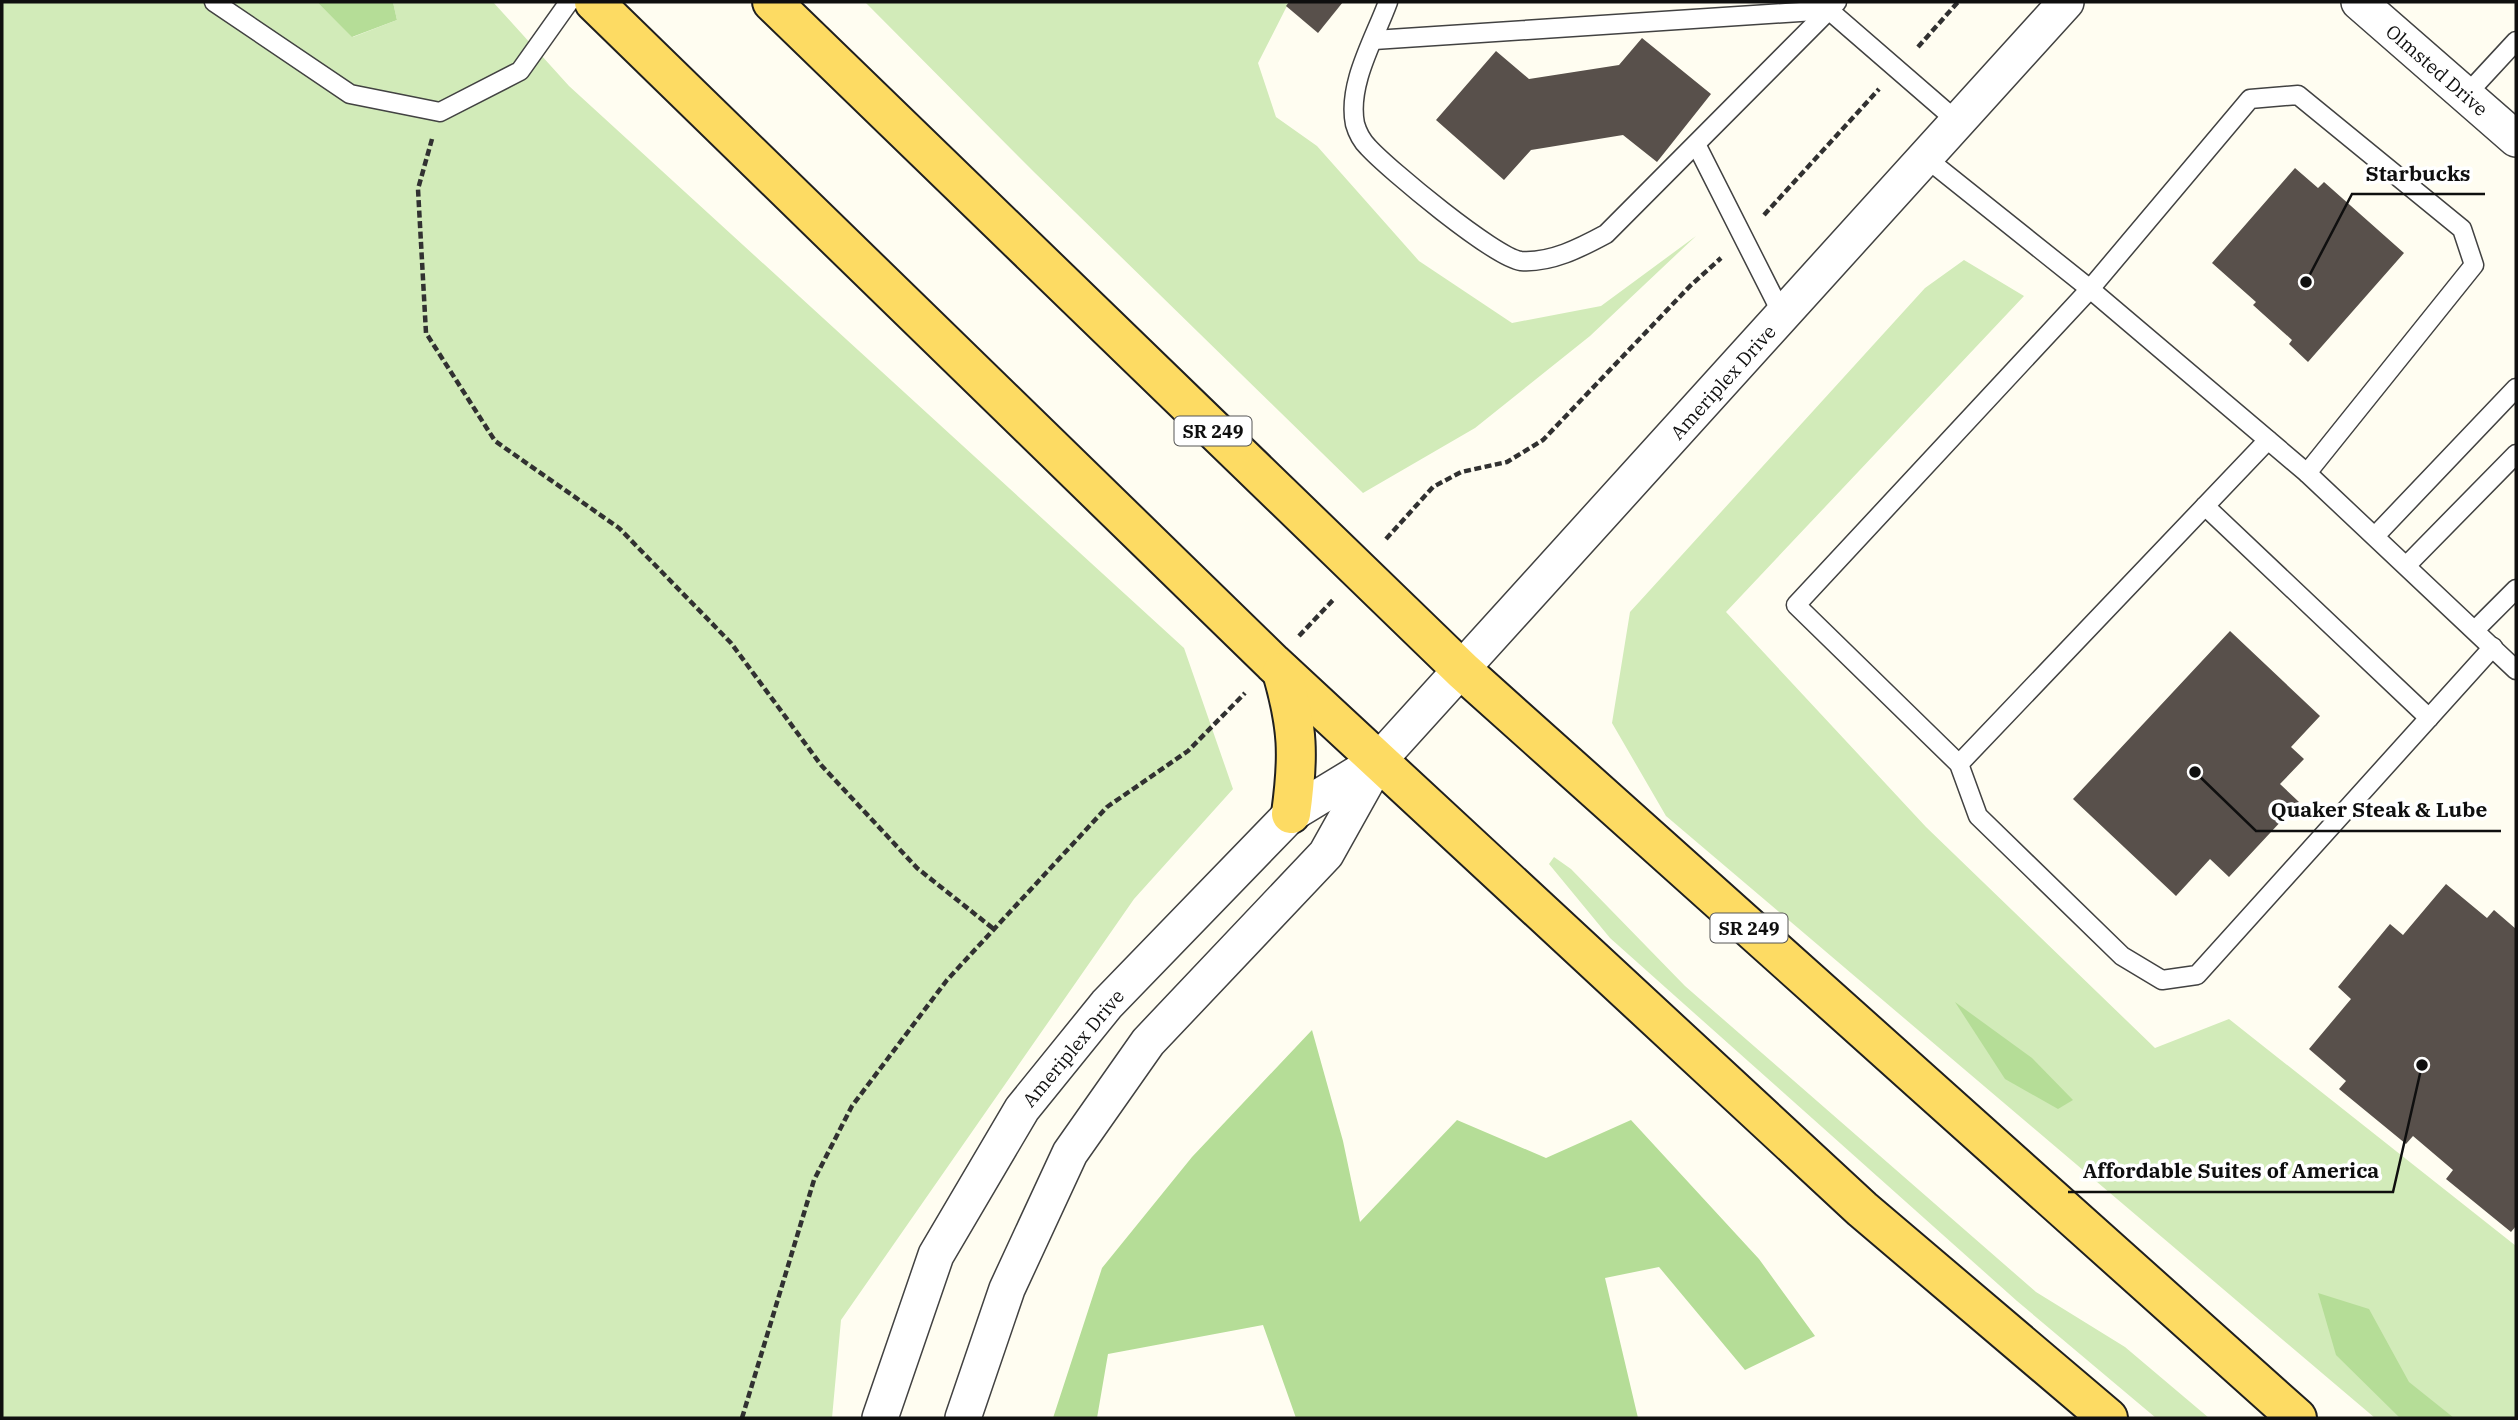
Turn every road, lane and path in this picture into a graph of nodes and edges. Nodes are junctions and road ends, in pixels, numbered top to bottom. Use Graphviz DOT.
graph roads {
  1 [pos="214,2"];
  2 [pos="569,2"];
  3 [pos="594,2"];
  4 [pos="772,2"];
  5 [pos="1388,2"];
  6 [pos="1958,2"];
  7 [pos="2066,2"];
  8 [pos="2359,2"];
  9 [pos="1829,5"];
  10 [pos="1374,40"];
  11 [pos="2516,41"];
  12 [pos="1897,69"];
  13 [pos="2466,95"];
  14 [pos="440,112"];
  15 [pos="1958,122"];
  16 [pos="2516,139"];
  17 [pos="1697,146"];
  18 [pos="1926,158"];
  19 [pos="1742,239"];
  20 [pos="2091,289"];
  21 [pos="1783,316"];
  22 [pos="2516,388"];
  23 [pos="2268,440"];
  24 [pos="2516,454"];
  25 [pos="2308,473"];
  26 [pos="2205,506"];
  27 [pos="2376,535"];
  28 [pos="2407,565"];
  29 [pos="1359,573"];
  30 [pos="2516,589"];
  31 [pos="2475,631"];
  32 [pos="2493,647"];
  33 [pos="1277,668"];
  34 [pos="2516,670"];
  35 [pos="1463,671"];
  36 [pos="2429,719"];
  37 [pos="1378,761"];
  38 [pos="1959,764"];
  39 [pos="1291,814"];
  40 [pos="995,930"];
  41 [pos="743,1418"];
  42 [pos="880,1418"];
  43 [pos="963,1418"];
  44 [pos="2108,1418"];
  45 [pos="2297,1418"];
  1 -- 14 [label="lane"];
  2 -- 14 [label="lane"];
  3 -- 33 [label="main road"];
  4 -- 29 [label="main road, SR 249"];
  5 -- 10 [label="lane"];
  6 -- 12 [label="path"];
  7 -- 15 [label="street, Ameriplex Drive"];
  8 -- 13 [label="street, Olmsted Drive"];
  9 -- 10 [label="lane"];
  9 -- 12 [label="lane"];
  9 -- 17 [label="lane"];
  10 -- 17 [label="lane"];
  11 -- 13 [label="lane"];
  12 -- 15 [label="lane"];
  12 -- 19 [label="path"];
  13 -- 16 [label="street, Olmsted Drive"];
  14 -- 40 [label="path"];
  15 -- 18 [label="street, Ameriplex Drive"];
  17 -- 19 [label="lane"];
  18 -- 20 [label="lane"];
  18 -- 21 [label="street, Ameriplex Drive"];
  19 -- 21 [label="lane"];
  19 -- 29 [label="path"];
  20 -- 23 [label="lane"];
  20 -- 25 [label="lane"];
  20 -- 38 [label="lane"];
  21 -- 35 [label="street, Ameriplex Drive"];
  22 -- 27 [label="lane"];
  23 -- 25 [label="lane"];
  23 -- 26 [label="lane"];
  24 -- 28 [label="lane"];
  25 -- 27 [label="lane"];
  26 -- 36 [label="lane"];
  26 -- 38 [label="lane"];
  27 -- 28 [label="lane"];
  28 -- 31 [label="lane"];
  29 -- 33 [label="path"];
  29 -- 35 [label="main road, SR 249"];
  30 -- 31 [label="lane"];
  31 -- 32 [label="lane"];
  32 -- 34 [label="lane"];
  32 -- 36 [label="lane"];
  33 -- 37 [label="main road"];
  33 -- 39 [label="main road"];
  33 -- 40 [label="path"];
  35 -- 37 [label="street, Ameriplex Drive"];
  35 -- 45 [label="main road, SR 249"];
  36 -- 38 [label="lane"];
  37 -- 39 [label="street, Ameriplex Drive"];
  37 -- 43 [label="street, Ameriplex Drive"];
  37 -- 44 [label="main road"];
  39 -- 42 [label="street, Ameriplex Drive"];
  40 -- 41 [label="path"];
}
